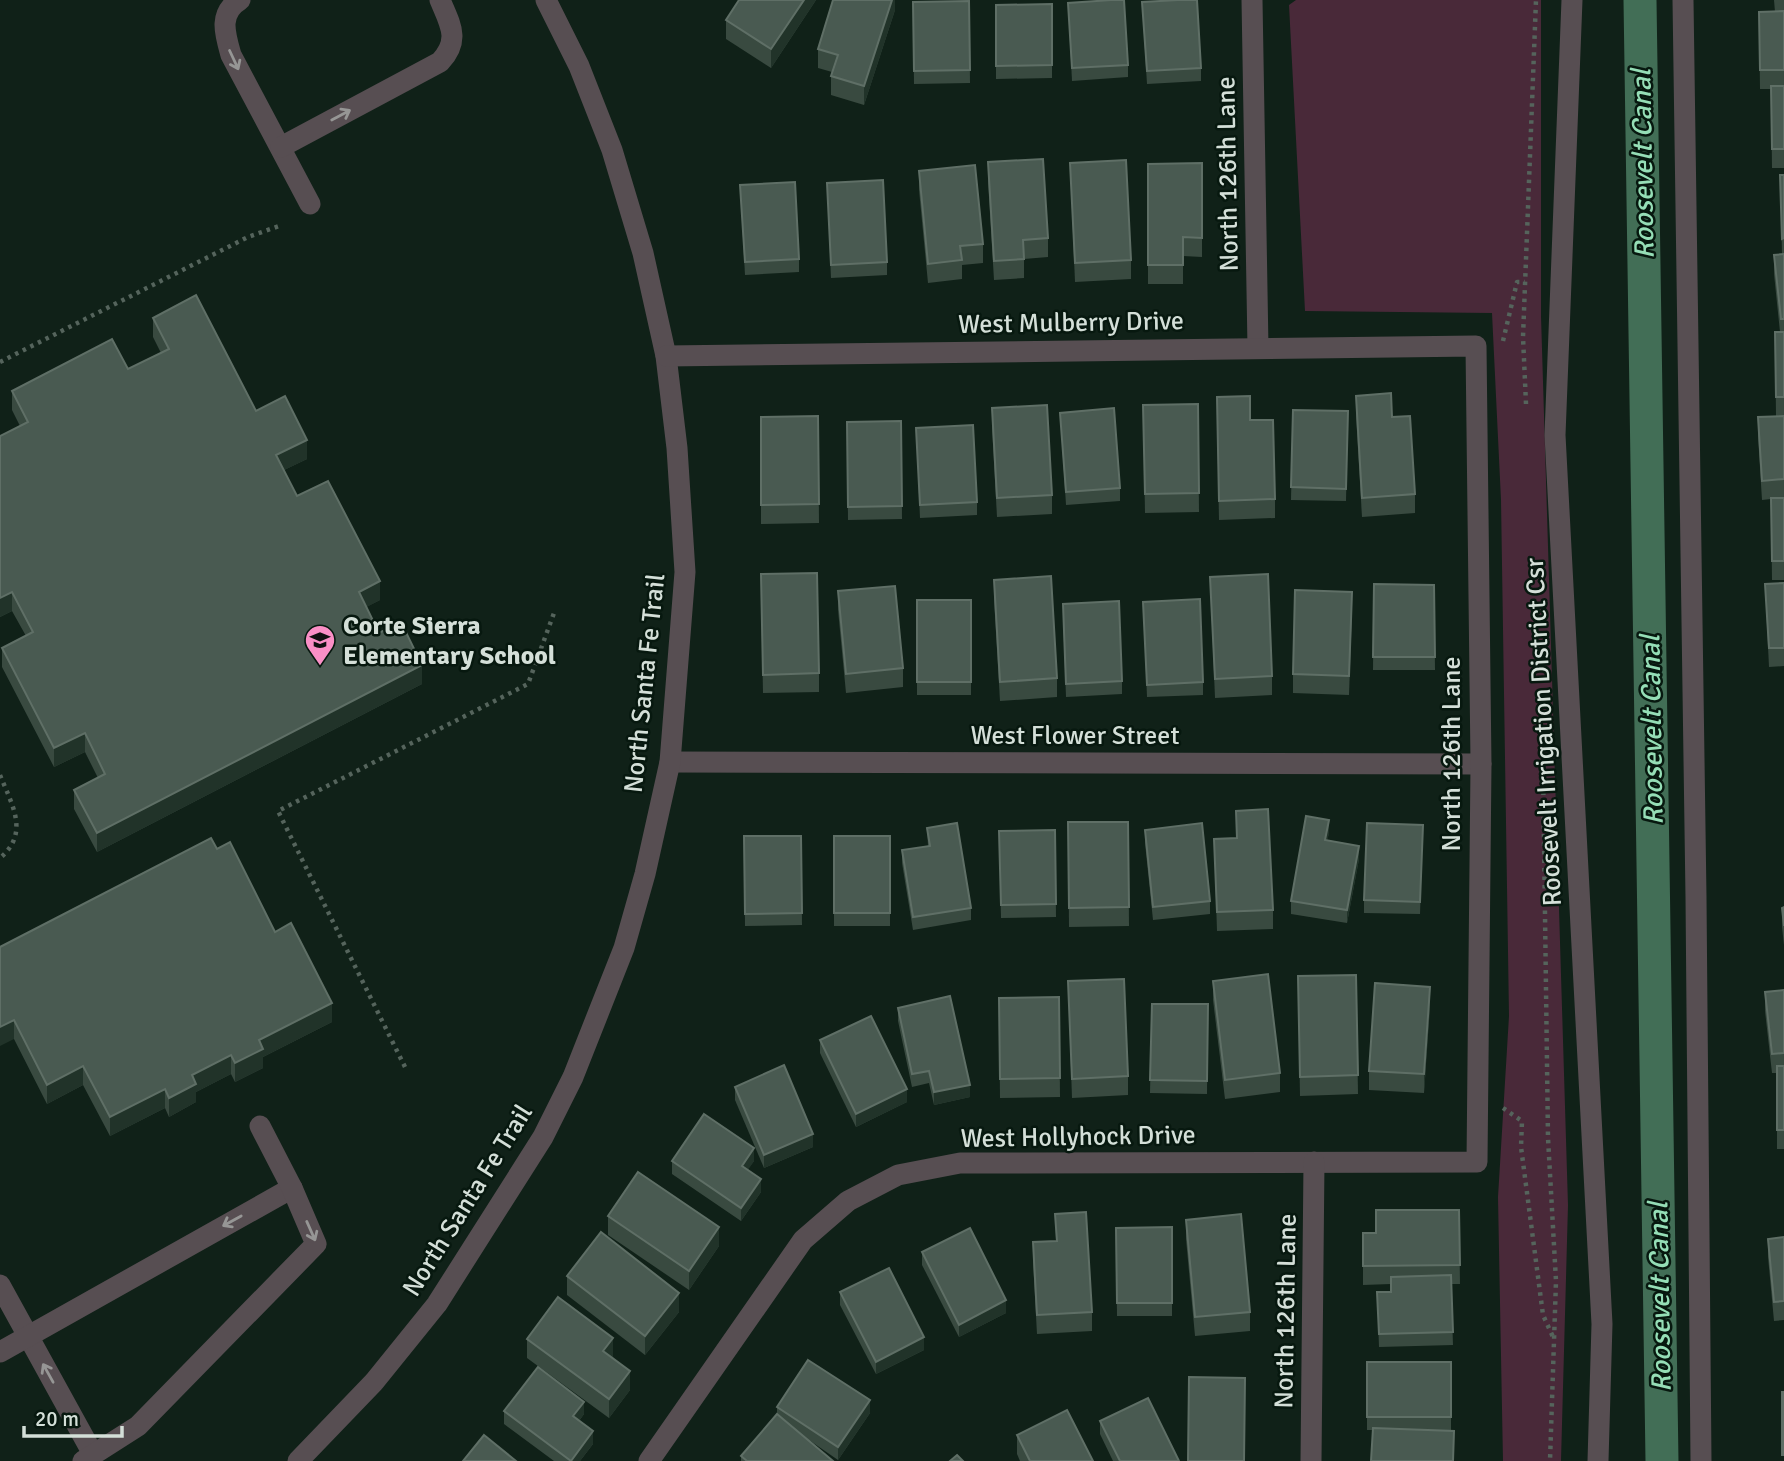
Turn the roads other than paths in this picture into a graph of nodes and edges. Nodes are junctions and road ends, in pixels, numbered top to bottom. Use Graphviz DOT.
graph roads {
  1 [pos="240,0"];
  2 [pos="440,0"];
  3 [pos="546,0"];
  4 [pos="1252,0"];
  5 [pos="1572,0"];
  6 [pos="1682,0"];
  7 [pos="281,147"];
  8 [pos="310,204"];
  9 [pos="1476,346"];
  10 [pos="1258,348"];
  11 [pos="666,356"];
  12 [pos="670,762"];
  13 [pos="1481,764"];
  14 [pos="260,1126"];
  15 [pos="1314,1162"];
  16 [pos="1477,1162"];
  17 [pos="292,1188"];
  18 [pos="0,1285"];
  19 [pos="27,1336"];
  20 [pos="0,1352"];
  21 [pos="88,1458"];
  22 [pos="300,1460"];
  23 [pos="649,1461"];
  24 [pos="1311,1461"];
  25 [pos="1598,1461"];
  26 [pos="1700,1461"];
  1 -- 7 [label="street, one-way"];
  7 -- 2 [label="street, one-way"];
  3 -- 11 [label="street, North Santa Fe Trail"];
  4 -- 10 [label="street, North 126th Lane"];
  5 -- 25 [label="street, Roosevelt Irrigation District Csr"];
  6 -- 26 [label="street"];
  7 -- 8 [label="street"];
  9 -- 10 [label="street, West Mulberry Drive"];
  9 -- 13 [label="street, North 126th Lane"];
  10 -- 11 [label="street, West Mulberry Drive"];
  11 -- 12 [label="street, North Santa Fe Trail"];
  12 -- 13 [label="street, West Flower Street"];
  12 -- 22 [label="street, North Santa Fe Trail"];
  13 -- 16 [label="street, North 126th Lane"];
  14 -- 17 [label="street"];
  15 -- 16 [label="street, West Hollyhock Drive"];
  15 -- 23 [label="street, West Hollyhock Drive"];
  15 -- 24 [label="street, North 126th Lane"];
  17 -- 19 [label="street, one-way"];
  17 -- 21 [label="street, one-way"];
  18 -- 19 [label="street"];
  19 -- 20 [label="street"];
  21 -- 19 [label="street, one-way"];
}
